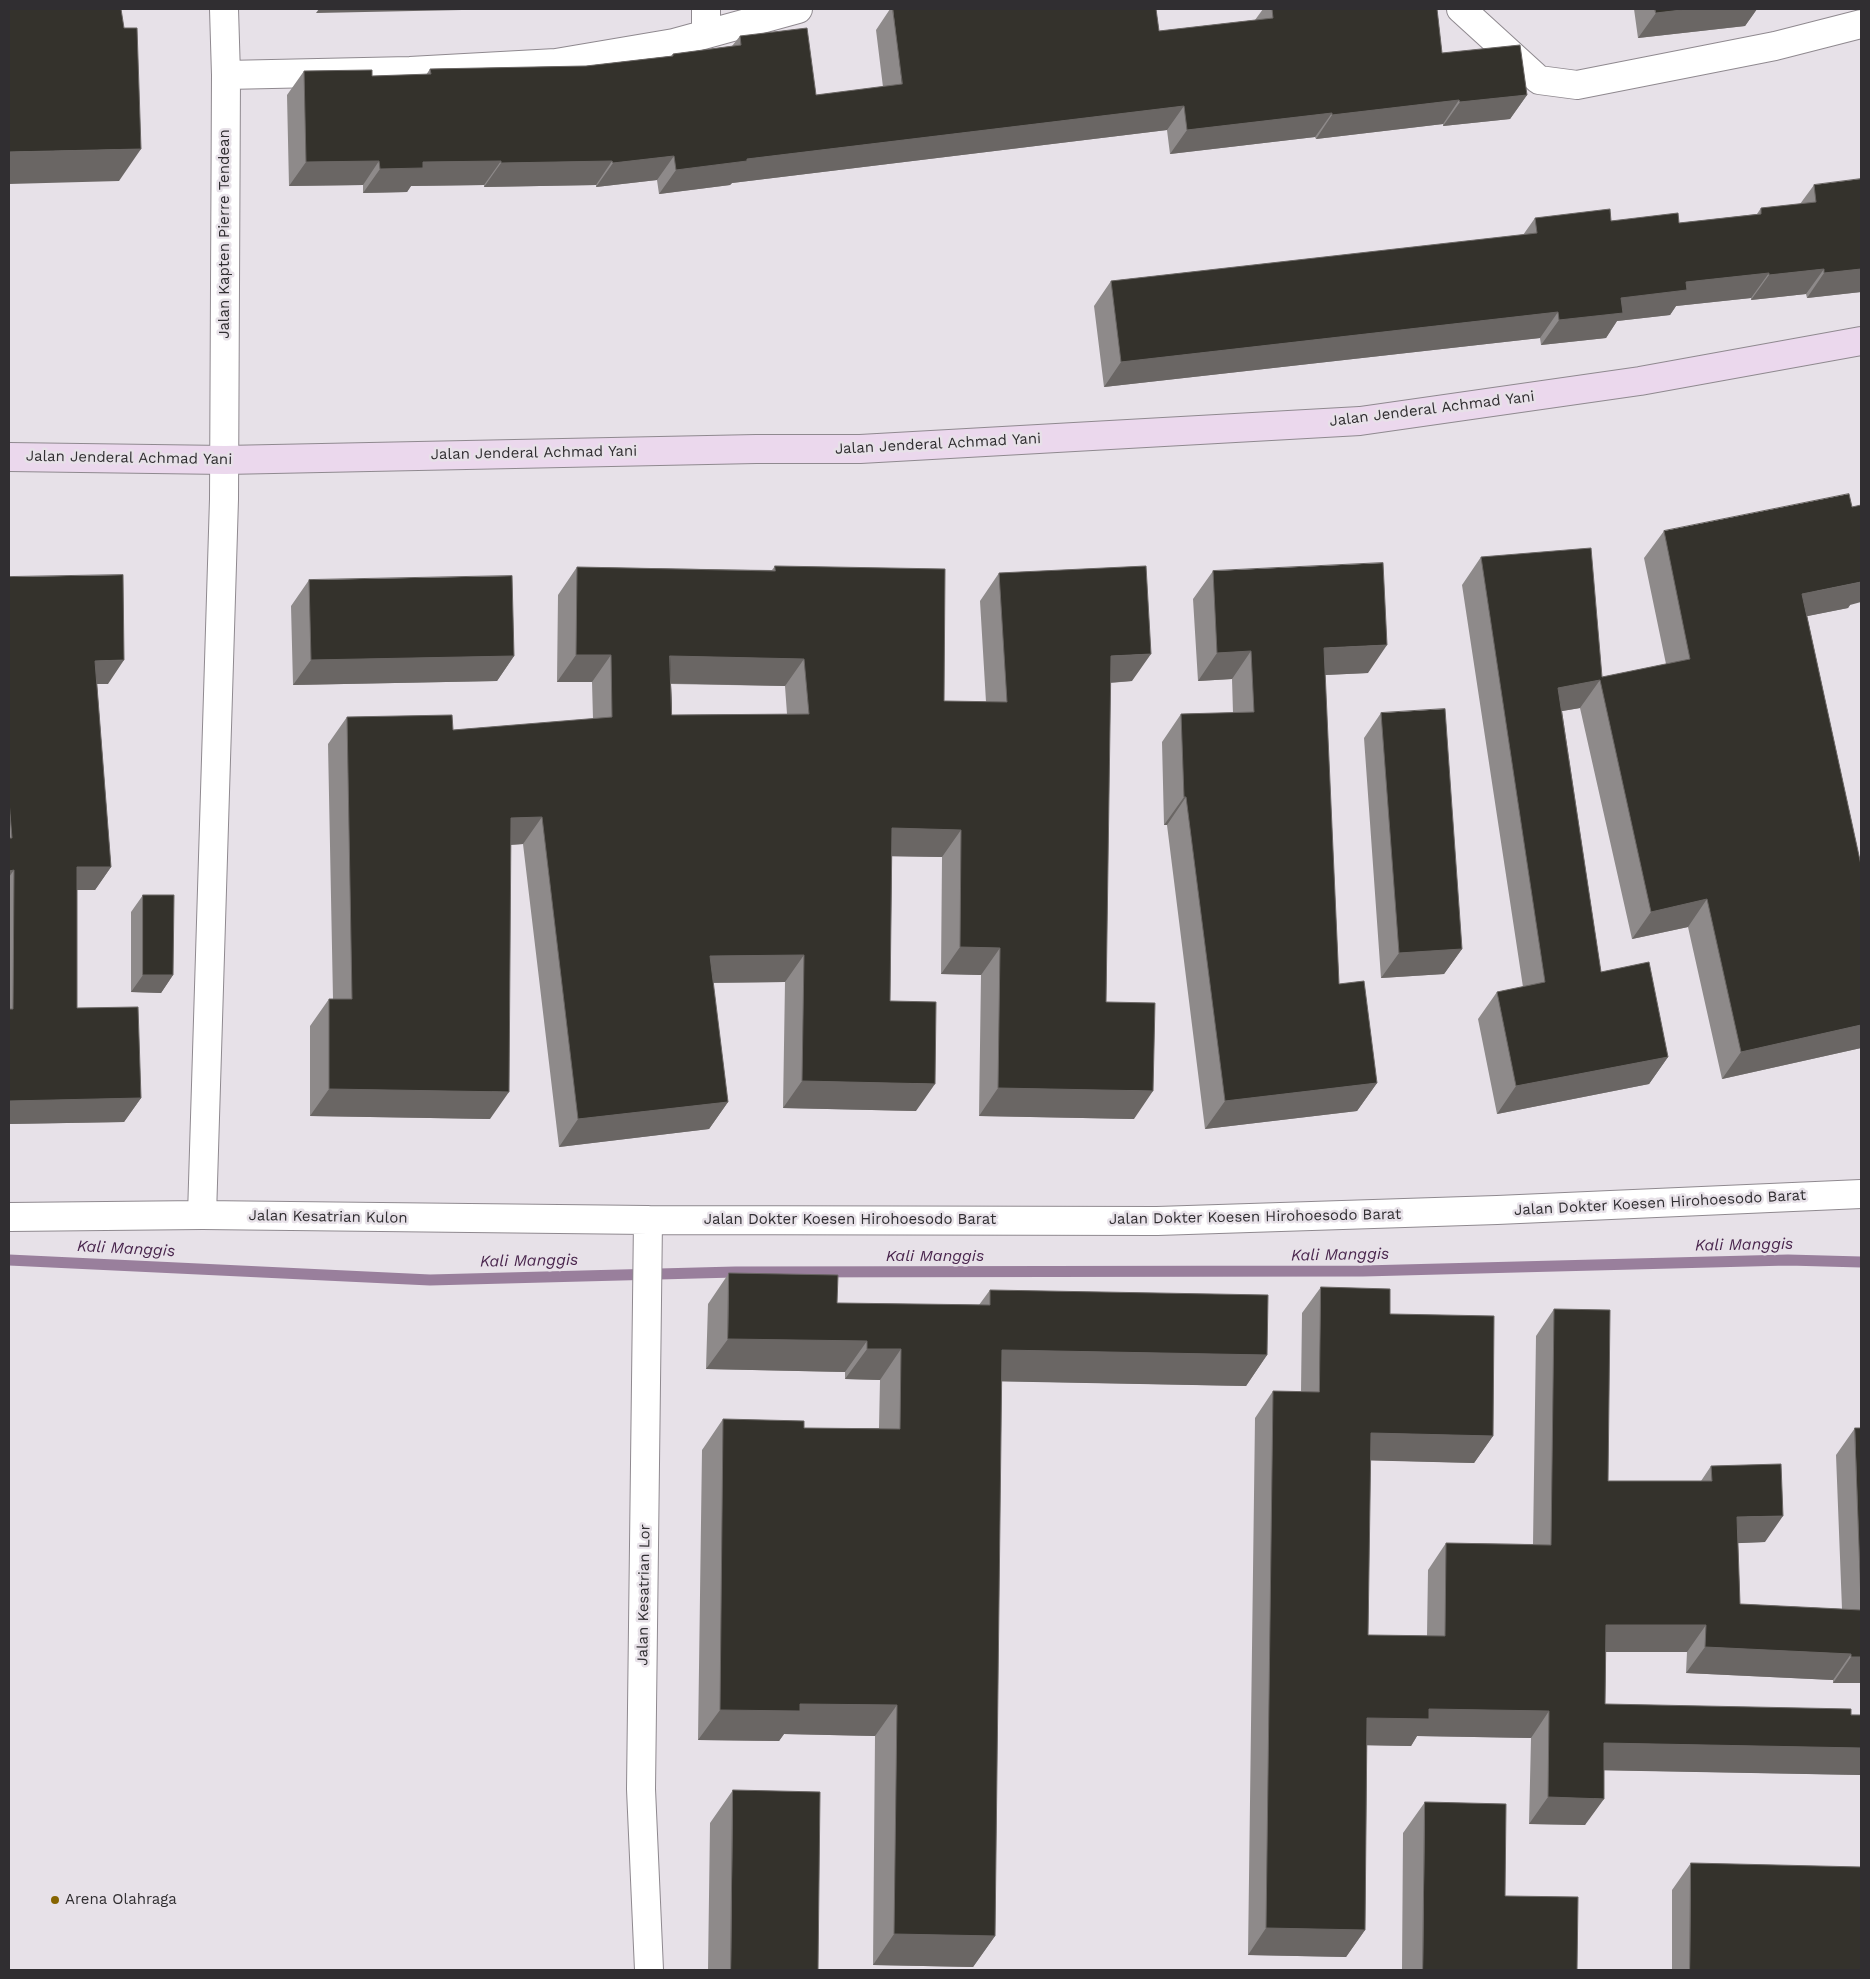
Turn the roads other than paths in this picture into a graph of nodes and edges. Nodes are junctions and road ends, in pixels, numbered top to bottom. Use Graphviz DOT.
graph roads {
  1 [pos="224,9"];
  2 [pos="798,9"];
  3 [pos="1461,9"];
  4 [pos="706,22"];
  5 [pos="1861,24"];
  6 [pos="226,75"];
  7 [pos="1861,341"];
  8 [pos="9,456"];
  9 [pos="225,460"];
  10 [pos="1861,1194"];
  11 [pos="202,1215"];
  12 [pos="9,1217"];
  13 [pos="648,1220"];
  14 [pos="648,1970"];
  1 -- 6 [label="street, Jalan Kapten Pierre Tendean"];
  2 -- 4 [label="street"];
  3 -- 5 [label="street"];
  4 -- 6 [label="street"];
  6 -- 9 [label="street, Jalan Kapten Pierre Tendean"];
  7 -- 9 [label="main road, Jalan Jenderal Achmad Yani"];
  8 -- 9 [label="main road, Jalan Jenderal Achmad Yani"];
  9 -- 11 [label="street, Jalan Kapten Pierre Tendean"];
  10 -- 13 [label="street, Jalan Dokter Koesen Hirohoesodo Barat"];
  11 -- 12 [label="street, Jalan Kesatrian Kulon"];
  11 -- 13 [label="street, Jalan Kesatrian Kulon"];
  13 -- 14 [label="street, Jalan Kesatrian Lor"];
}
